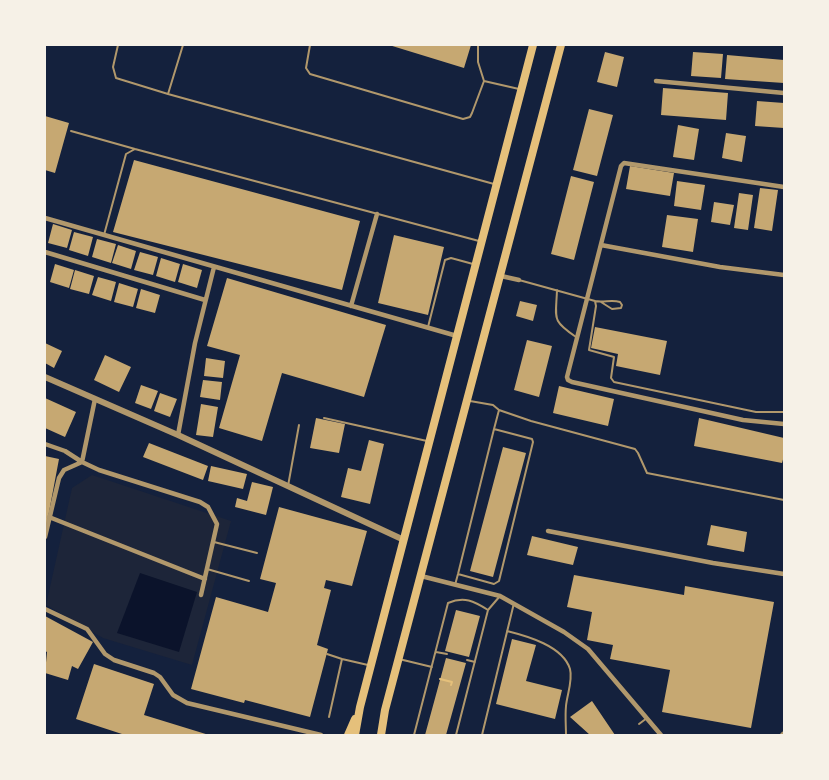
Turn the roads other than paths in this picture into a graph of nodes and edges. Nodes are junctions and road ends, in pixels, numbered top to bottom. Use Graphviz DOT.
graph roads {
  1 [pos="118,45"];
  2 [pos="183,45"];
  3 [pos="310,45"];
  4 [pos="478,45"];
  5 [pos="533,45"];
  6 [pos="561,45"];
  7 [pos="484,81"];
  8 [pos="656,81"];
  9 [pos="521,90"];
  10 [pos="784,93"];
  11 [pos="168,94"];
  12 [pos="71,131"];
  13 [pos="135,149"];
  14 [pos="497,185"];
  15 [pos="784,187"];
  16 [pos="378,214"];
  17 [pos="45,218"];
  18 [pos="104,235"];
  19 [pos="482,242"];
  20 [pos="601,245"];
  21 [pos="45,252"];
  22 [pos="476,264"];
  23 [pos="214,267"];
  24 [pos="784,274"];
  25 [pos="501,276"];
  26 [pos="519,280"];
  27 [pos="557,290"];
  28 [pos="588,298"];
  29 [pos="205,300"];
  30 [pos="595,301"];
  31 [pos="601,302"];
  32 [pos="351,306"];
  33 [pos="428,328"];
  34 [pos="457,336"];
  35 [pos="578,339"];
  36 [pos="45,377"];
  37 [pos="95,399"];
  38 [pos="468,400"];
  39 [pos="500,410"];
  40 [pos="784,412"];
  41 [pos="324,418"];
  42 [pos="784,423"];
  43 [pos="299,425"];
  44 [pos="494,429"];
  45 [pos="178,435"];
  46 [pos="430,441"];
  47 [pos="45,444"];
  48 [pos="82,462"];
  49 [pos="288,486"];
  50 [pos="784,500"];
  51 [pos="49,517"];
  52 [pos="548,531"];
  53 [pos="45,537"];
  54 [pos="404,540"];
  55 [pos="214,542"];
  56 [pos="257,552"];
  57 [pos="207,569"];
  58 [pos="458,574"];
  59 [pos="784,574"];
  60 [pos="421,576"];
  61 [pos="205,579"];
  62 [pos="249,581"];
  63 [pos="455,585"];
  64 [pos="201,595"];
  65 [pos="500,596"];
  66 [pos="514,603"];
  67 [pos="45,609"];
  68 [pos="488,610"];
  69 [pos="507,631"];
  70 [pos="436,652"];
  71 [pos="327,654"];
  72 [pos="447,654"];
  73 [pos="399,658"];
  74 [pos="342,659"];
  75 [pos="467,660"];
  76 [pos="475,662"];
  77 [pos="371,666"];
  78 [pos="432,667"];
  79 [pos="360,707"];
  80 [pos="385,710"];
  81 [pos="328,717"];
  82 [pos="647,718"];
  83 [pos="639,724"];
  84 [pos="321,735"];
  85 [pos="348,735"];
  86 [pos="355,735"];
  87 [pos="375,735"];
  88 [pos="381,735"];
  89 [pos="414,735"];
  90 [pos="456,735"];
  91 [pos="483,735"];
  92 [pos="566,735"];
  93 [pos="661,735"];
  1 -- 11 [label="lane"];
  2 -- 11 [label="lane"];
  3 -- 7 [label="lane"];
  4 -- 7 [label="lane"];
  5 -- 9 [label="main road"];
  6 -- 25 [label="main road"];
  7 -- 9 [label="lane"];
  8 -- 10 [label="street"];
  9 -- 14 [label="main road"];
  11 -- 14 [label="lane"];
  12 -- 13 [label="lane"];
  13 -- 16 [label="lane"];
  13 -- 18 [label="lane"];
  14 -- 19 [label="main road"];
  15 -- 20 [label="street"];
  16 -- 19 [label="lane"];
  16 -- 32 [label="street"];
  17 -- 18 [label="street"];
  18 -- 23 [label="street"];
  19 -- 22 [label="main road"];
  20 -- 24 [label="street"];
  20 -- 28 [label="street"];
  21 -- 29 [label="street"];
  22 -- 33 [label="lane"];
  22 -- 34 [label="main road"];
  23 -- 29 [label="street"];
  23 -- 32 [label="street"];
  25 -- 26 [label="street"];
  25 -- 38 [label="main road"];
  26 -- 27 [label="lane"];
  27 -- 28 [label="lane"];
  27 -- 35 [label="lane"];
  28 -- 30 [label="lane"];
  28 -- 35 [label="street"];
  29 -- 45 [label="street"];
  30 -- 31 [label="lane"];
  30 -- 40 [label="lane"];
  31 -- 31 [label="lane"];
  32 -- 33 [label="street"];
  33 -- 34 [label="street"];
  34 -- 46 [label="main road"];
  35 -- 42 [label="street"];
  36 -- 37 [label="street"];
  37 -- 45 [label="street"];
  37 -- 48 [label="street"];
  38 -- 39 [label="lane"];
  38 -- 60 [label="main road"];
  39 -- 44 [label="lane"];
  39 -- 50 [label="lane"];
  41 -- 46 [label="lane"];
  43 -- 49 [label="lane"];
  44 -- 58 [label="lane"];
  44 -- 58 [label="lane"];
  45 -- 49 [label="street"];
  46 -- 54 [label="main road"];
  47 -- 48 [label="street"];
  48 -- 51 [label="street"];
  48 -- 55 [label="street"];
  49 -- 54 [label="street"];
  51 -- 53 [label="street"];
  51 -- 61 [label="street"];
  52 -- 59 [label="street"];
  54 -- 77 [label="main road"];
  55 -- 56 [label="lane"];
  55 -- 57 [label="street"];
  57 -- 61 [label="street"];
  57 -- 62 [label="lane"];
  58 -- 63 [label="lane"];
  60 -- 63 [label="street"];
  60 -- 73 [label="main road"];
  61 -- 64 [label="street"];
  63 -- 65 [label="street"];
  65 -- 66 [label="street"];
  65 -- 68 [label="lane"];
  66 -- 69 [label="lane"];
  66 -- 82 [label="street"];
  67 -- 84 [label="street"];
  68 -- 70 [label="lane"];
  68 -- 76 [label="lane"];
  69 -- 91 [label="lane"];
  69 -- 92 [label="lane"];
  70 -- 72 [label="lane"];
  70 -- 78 [label="lane"];
  71 -- 74 [label="lane"];
  73 -- 78 [label="lane"];
  73 -- 80 [label="main road"];
  74 -- 77 [label="lane"];
  74 -- 81 [label="lane"];
  75 -- 76 [label="lane"];
  76 -- 90 [label="lane"];
  77 -- 79 [label="main road"];
  78 -- 89 [label="lane"];
  79 -- 85 [label="main road"];
  79 -- 86 [label="main road"];
  80 -- 87 [label="main road"];
  80 -- 88 [label="main road"];
  82 -- 83 [label="lane"];
  82 -- 93 [label="street"];
}
